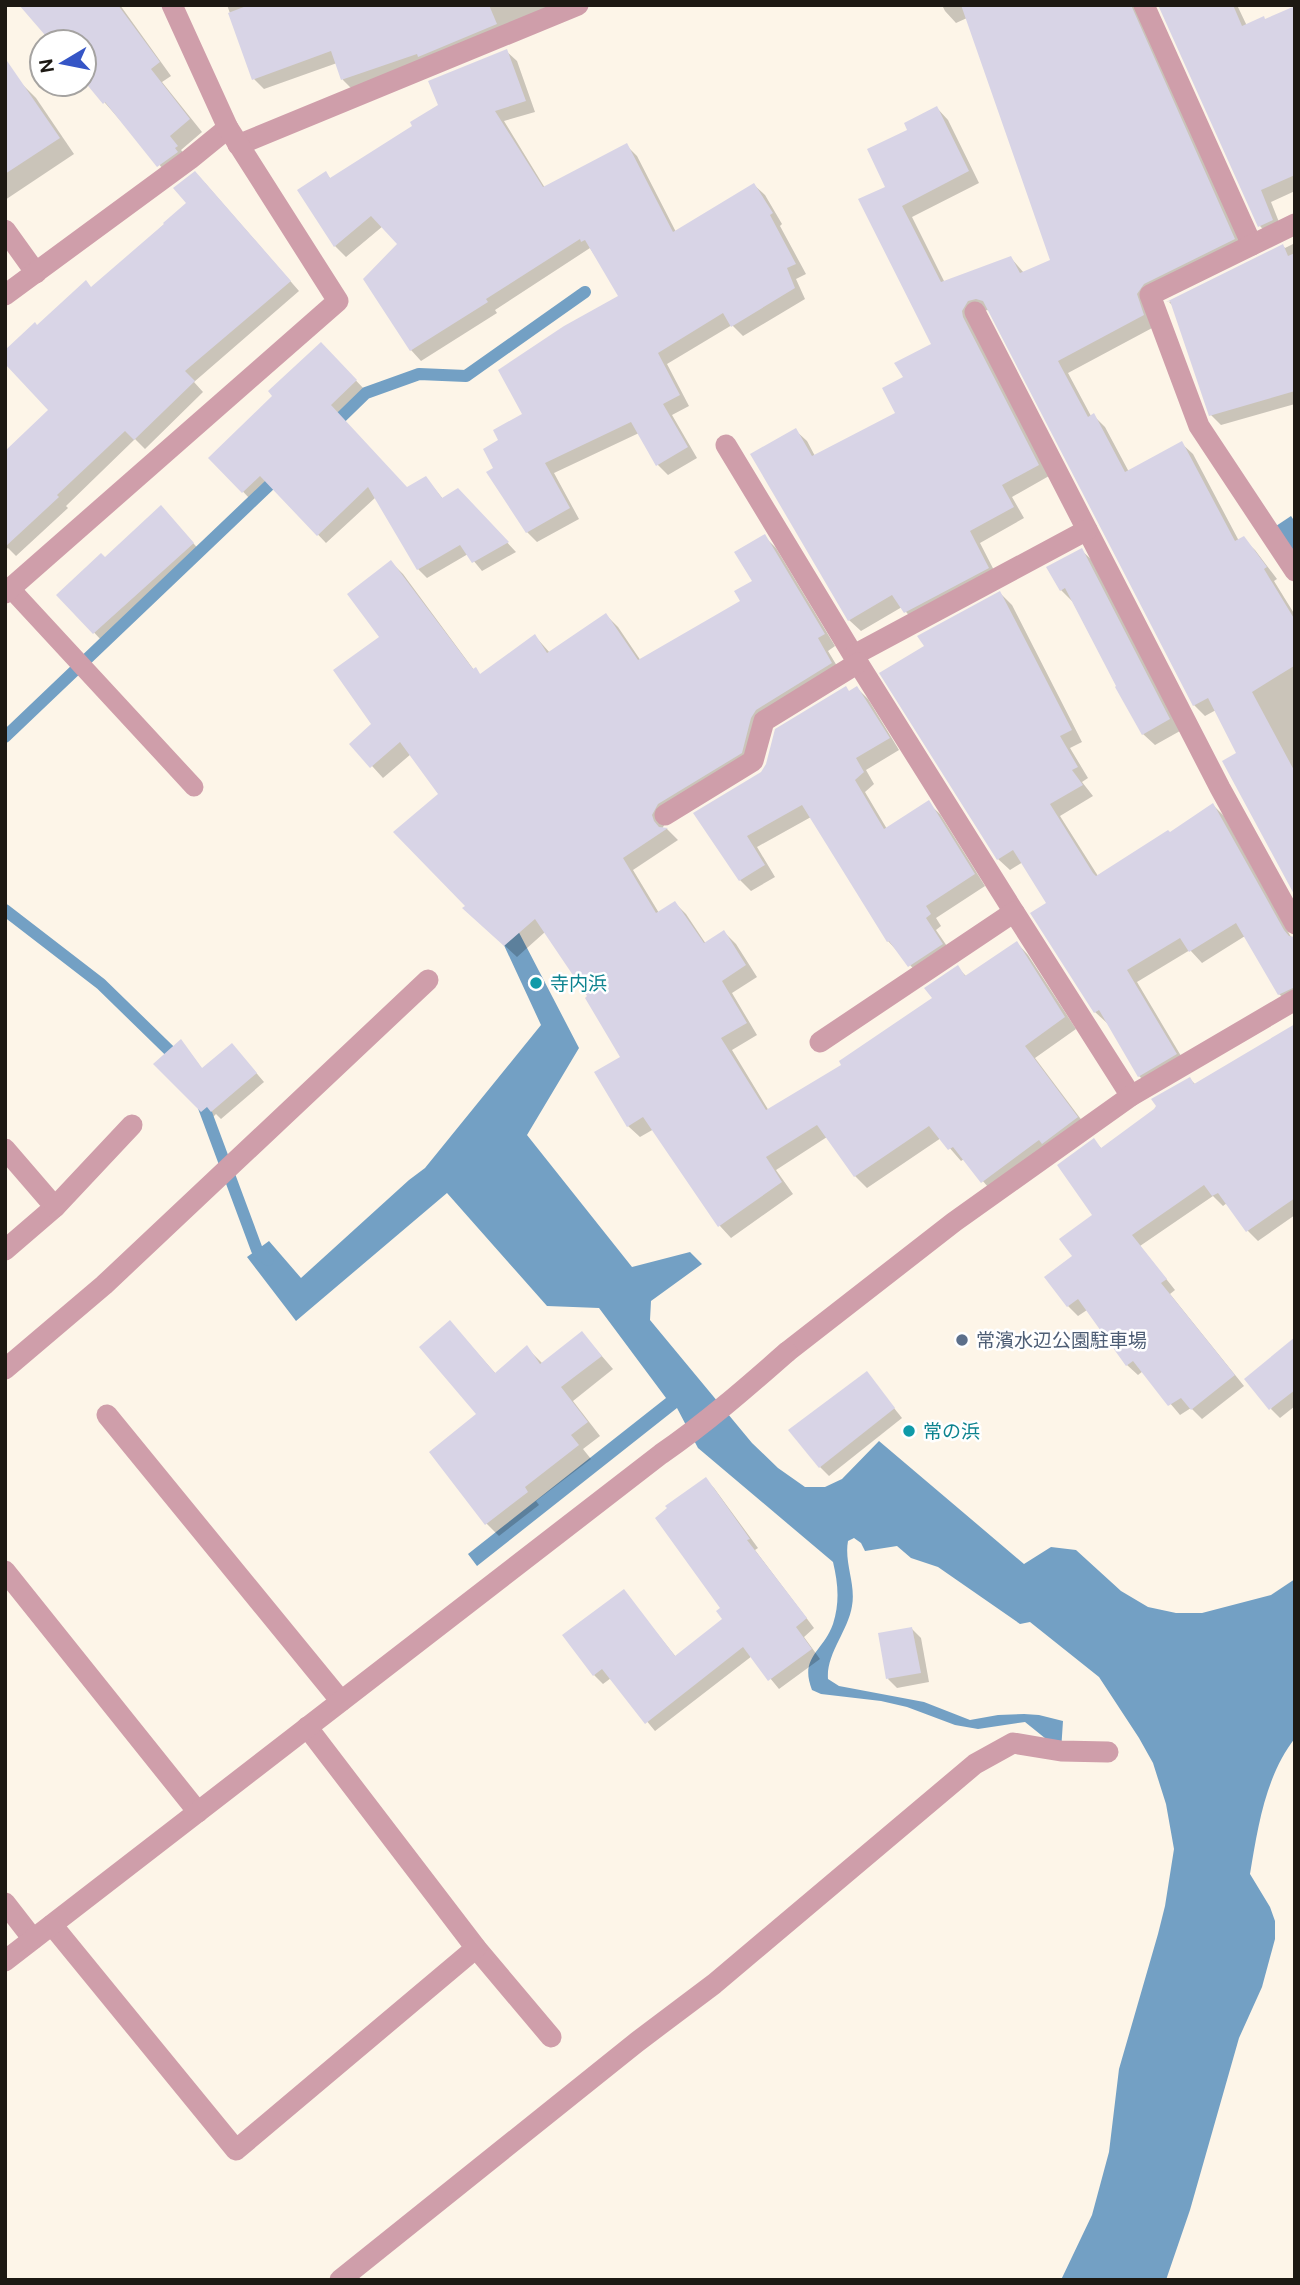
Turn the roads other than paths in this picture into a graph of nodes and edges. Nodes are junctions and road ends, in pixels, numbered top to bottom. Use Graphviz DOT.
graph roads {
  1 [pos="172,5"];
  2 [pos="578,5"];
  3 [pos="1144,5"];
  4 [pos="233,136"];
  5 [pos="1295,224"];
  6 [pos="5,230"];
  7 [pos="1252,245"];
  8 [pos="36,273"];
  9 [pos="5,295"];
  10 [pos="975,312"];
  11 [pos="726,445"];
  12 [pos="1087,530"];
  13 [pos="1295,571"];
  14 [pos="8,591"];
  15 [pos="856,659"];
  16 [pos="194,787"];
  17 [pos="665,814"];
  18 [pos="1014,912"];
  19 [pos="1295,924"];
  20 [pos="428,980"];
  21 [pos="1295,1000"];
  22 [pos="820,1042"];
  23 [pos="1131,1096"];
  24 [pos="132,1125"];
  25 [pos="5,1149"];
  26 [pos="55,1207"];
  27 [pos="5,1250"];
  28 [pos="5,1368"];
  29 [pos="107,1415"];
  30 [pos="5,1571"];
  31 [pos="341,1701"];
  32 [pos="307,1727"];
  33 [pos="1108,1752"];
  34 [pos="198,1812"];
  35 [pos="5,1903"];
  36 [pos="52,1925"];
  37 [pos="33,1939"];
  38 [pos="476,1948"];
  39 [pos="5,1961"];
  40 [pos="551,2038"];
  41 [pos="340,2280"];
  1 -- 4 [label="street"];
  2 -- 4 [label="street"];
  3 -- 7 [label="street"];
  4 -- 8 [label="street"];
  4 -- 14 [label="street"];
  5 -- 7 [label="street"];
  6 -- 8 [label="street"];
  7 -- 13 [label="street"];
  8 -- 9 [label="street"];
  10 -- 12 [label="street"];
  11 -- 15 [label="street"];
  12 -- 15 [label="street"];
  12 -- 19 [label="street"];
  14 -- 16 [label="lane"];
  15 -- 17 [label="street"];
  15 -- 18 [label="street"];
  18 -- 22 [label="street"];
  18 -- 23 [label="street"];
  20 -- 28 [label="street"];
  21 -- 23 [label="street"];
  23 -- 31 [label="street"];
  24 -- 26 [label="street"];
  25 -- 26 [label="street"];
  26 -- 27 [label="street"];
  29 -- 31 [label="street"];
  30 -- 34 [label="street"];
  31 -- 32 [label="street"];
  32 -- 34 [label="street"];
  32 -- 38 [label="street"];
  33 -- 41 [label="street"];
  34 -- 36 [label="street"];
  35 -- 37 [label="street"];
  36 -- 37 [label="street"];
  36 -- 38 [label="street"];
  37 -- 39 [label="street"];
  38 -- 40 [label="street"];
}
